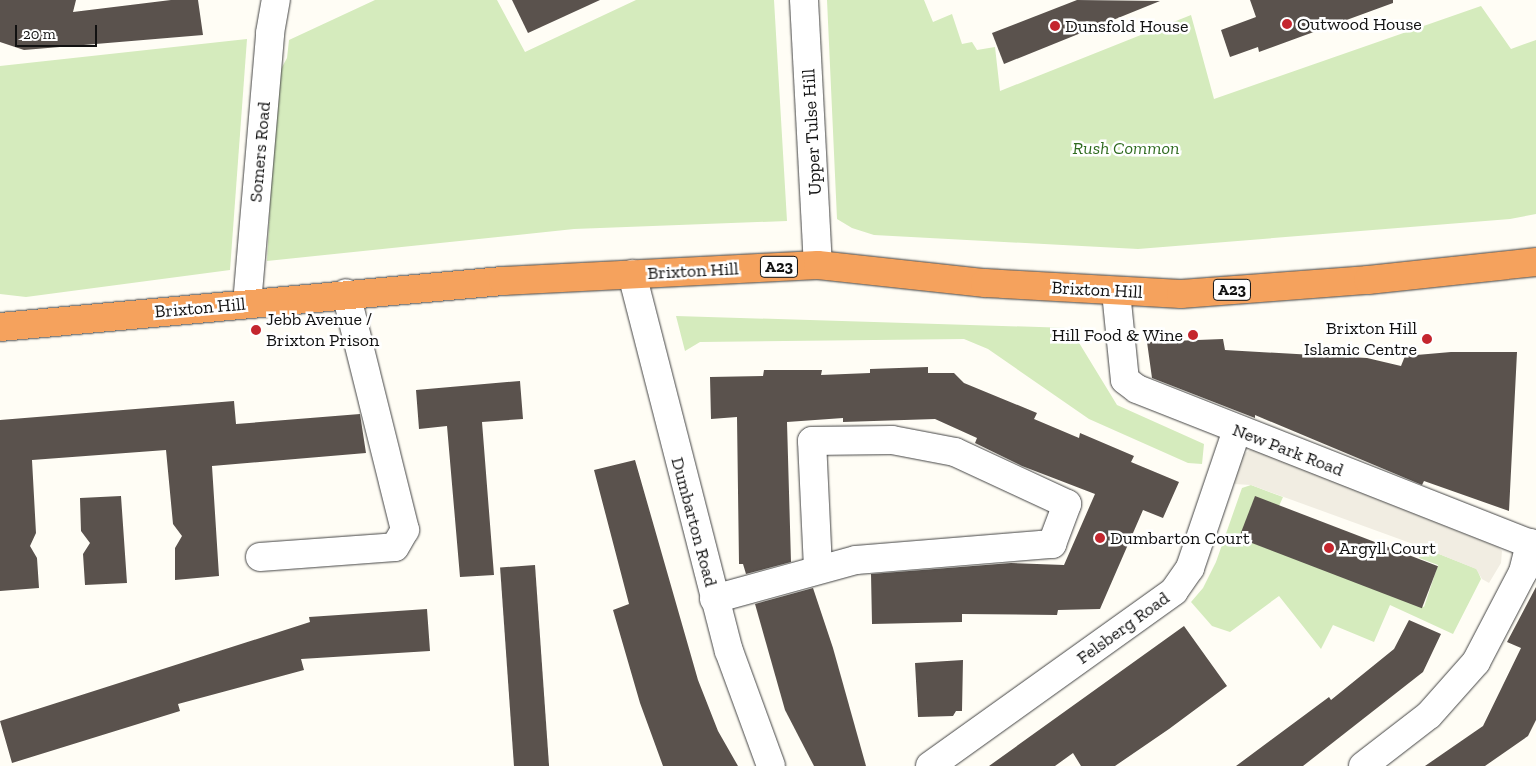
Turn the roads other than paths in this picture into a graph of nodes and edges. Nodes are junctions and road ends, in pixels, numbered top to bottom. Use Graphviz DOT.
graph roads {
  1 [pos="276,0"];
  2 [pos="804,0"];
  3 [pos="1536,262"];
  4 [pos="818,265"];
  5 [pos="632,274"];
  6 [pos="1116,292"];
  7 [pos="346,293"];
  8 [pos="247,304"];
  9 [pos="0,326"];
  10 [pos="1237,430"];
  11 [pos="1533,545"];
  12 [pos="260,557"];
  13 [pos="818,569"];
  14 [pos="714,599"];
  15 [pos="771,766"];
  16 [pos="930,766"];
  17 [pos="1364,766"];
  1 -- 8 [label="street, Somers Road"];
  2 -- 4 [label="street, Upper Tulse Hill"];
  3 -- 6 [label="highway, Brixton Hill / A23"];
  4 -- 5 [label="highway, Brixton Hill / A23"];
  4 -- 6 [label="highway, Brixton Hill / A23"];
  5 -- 7 [label="highway, Brixton Hill / A23"];
  5 -- 14 [label="street, Dumbarton Road"];
  6 -- 10 [label="street, New Park Road"];
  7 -- 8 [label="highway, Brixton Hill / A23"];
  7 -- 12 [label="street"];
  8 -- 9 [label="highway, Brixton Hill / A23"];
  10 -- 11 [label="street, New Park Road"];
  10 -- 16 [label="street, Felsberg Road"];
  11 -- 17 [label="street"];
  13 -- 13 [label="street"];
  13 -- 14 [label="street"];
  14 -- 15 [label="street, Dumbarton Road"];
}
